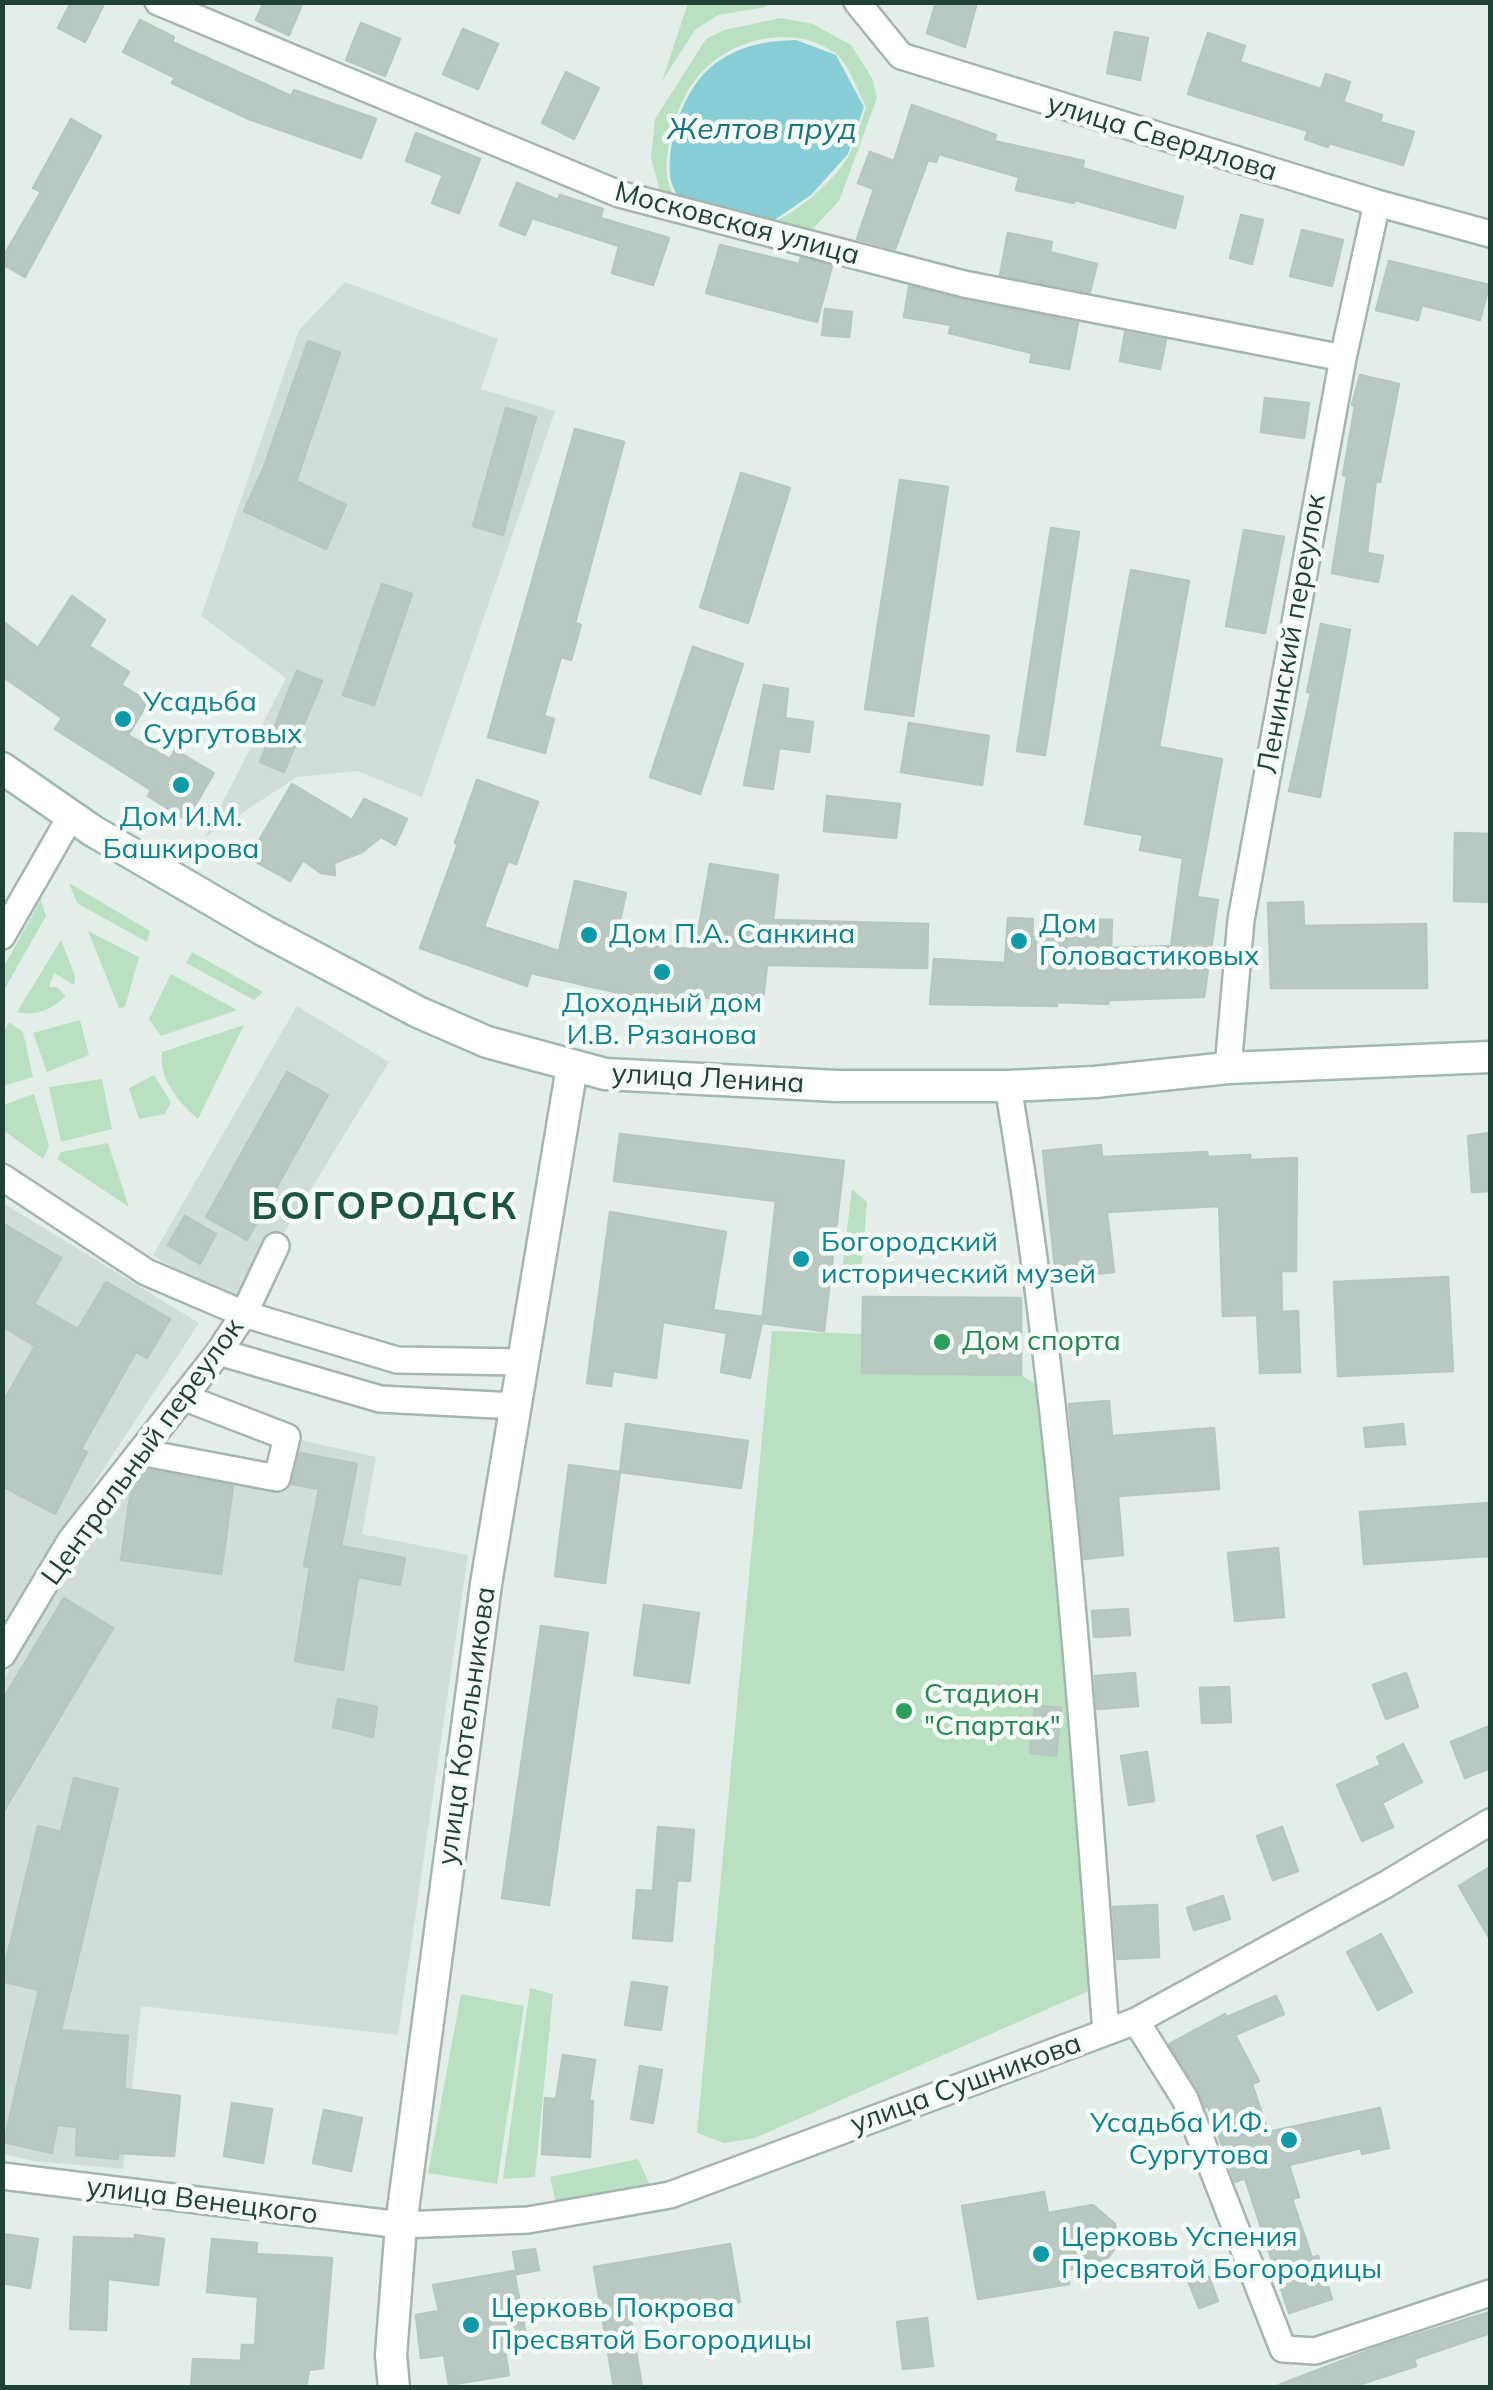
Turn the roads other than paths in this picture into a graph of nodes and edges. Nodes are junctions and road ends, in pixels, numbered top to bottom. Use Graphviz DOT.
graph roads {
  1 [pos="158,2"];
  2 [pos="857,2"];
  3 [pos="1377,203"];
  4 [pos="1490,234"];
  5 [pos="1342,358"];
  6 [pos="2,768"];
  7 [pos="70,816"];
  8 [pos="2,936"];
  9 [pos="1490,1057"];
  10 [pos="572,1067"];
  11 [pos="1228,1068"];
  12 [pos="1008,1086"];
  13 [pos="2,1177"];
  14 [pos="276,1246"];
  15 [pos="244,1314"];
  16 [pos="218,1352"];
  17 [pos="522,1362"];
  18 [pos="183,1397"];
  19 [pos="515,1406"];
  20 [pos="140,1452"];
  21 [pos="2,1654"];
  22 [pos="1490,1822"];
  23 [pos="1136,2021"];
  24 [pos="1106,2032"];
  25 [pos="2,2176"];
  26 [pos="401,2225"];
  27 [pos="1490,2293"];
  28 [pos="394,2388"];
  1 -- 5 [label="street, Московская улица"];
  2 -- 3 [label="street, улица Свердлова"];
  3 -- 4 [label="street, улица Свердлова"];
  3 -- 5 [label="street, Ленинский переулок"];
  5 -- 11 [label="street, Ленинский переулок"];
  6 -- 7 [label="main road, улица Ленина"];
  7 -- 8 [label="street"];
  7 -- 10 [label="main road, улица Ленина"];
  9 -- 11 [label="main road, улица Ленина"];
  10 -- 12 [label="main road, улица Ленина"];
  10 -- 17 [label="main road, улица Котельникова"];
  11 -- 12 [label="main road, улица Ленина"];
  12 -- 24 [label="street"];
  13 -- 15 [label="street"];
  14 -- 15 [label="street, Центральный переулок"];
  15 -- 16 [label="street, Центральный переулок"];
  15 -- 17 [label="street"];
  16 -- 18 [label="street, Центральный переулок"];
  16 -- 19 [label="street"];
  17 -- 19 [label="main road, улица Котельникова"];
  18 -- 20 [label="street, Центральный переулок"];
  18 -- 20 [label="street"];
  19 -- 26 [label="main road, улица Котельникова"];
  20 -- 21 [label="street, Центральный переулок"];
  22 -- 23 [label="street, улица Сушникова"];
  23 -- 24 [label="street, улица Сушникова"];
  23 -- 27 [label="street"];
  24 -- 26 [label="street, улица Сушникова"];
  25 -- 26 [label="street, улица Венецкого"];
  26 -- 28 [label="main road, улица Котельникова"];
}
